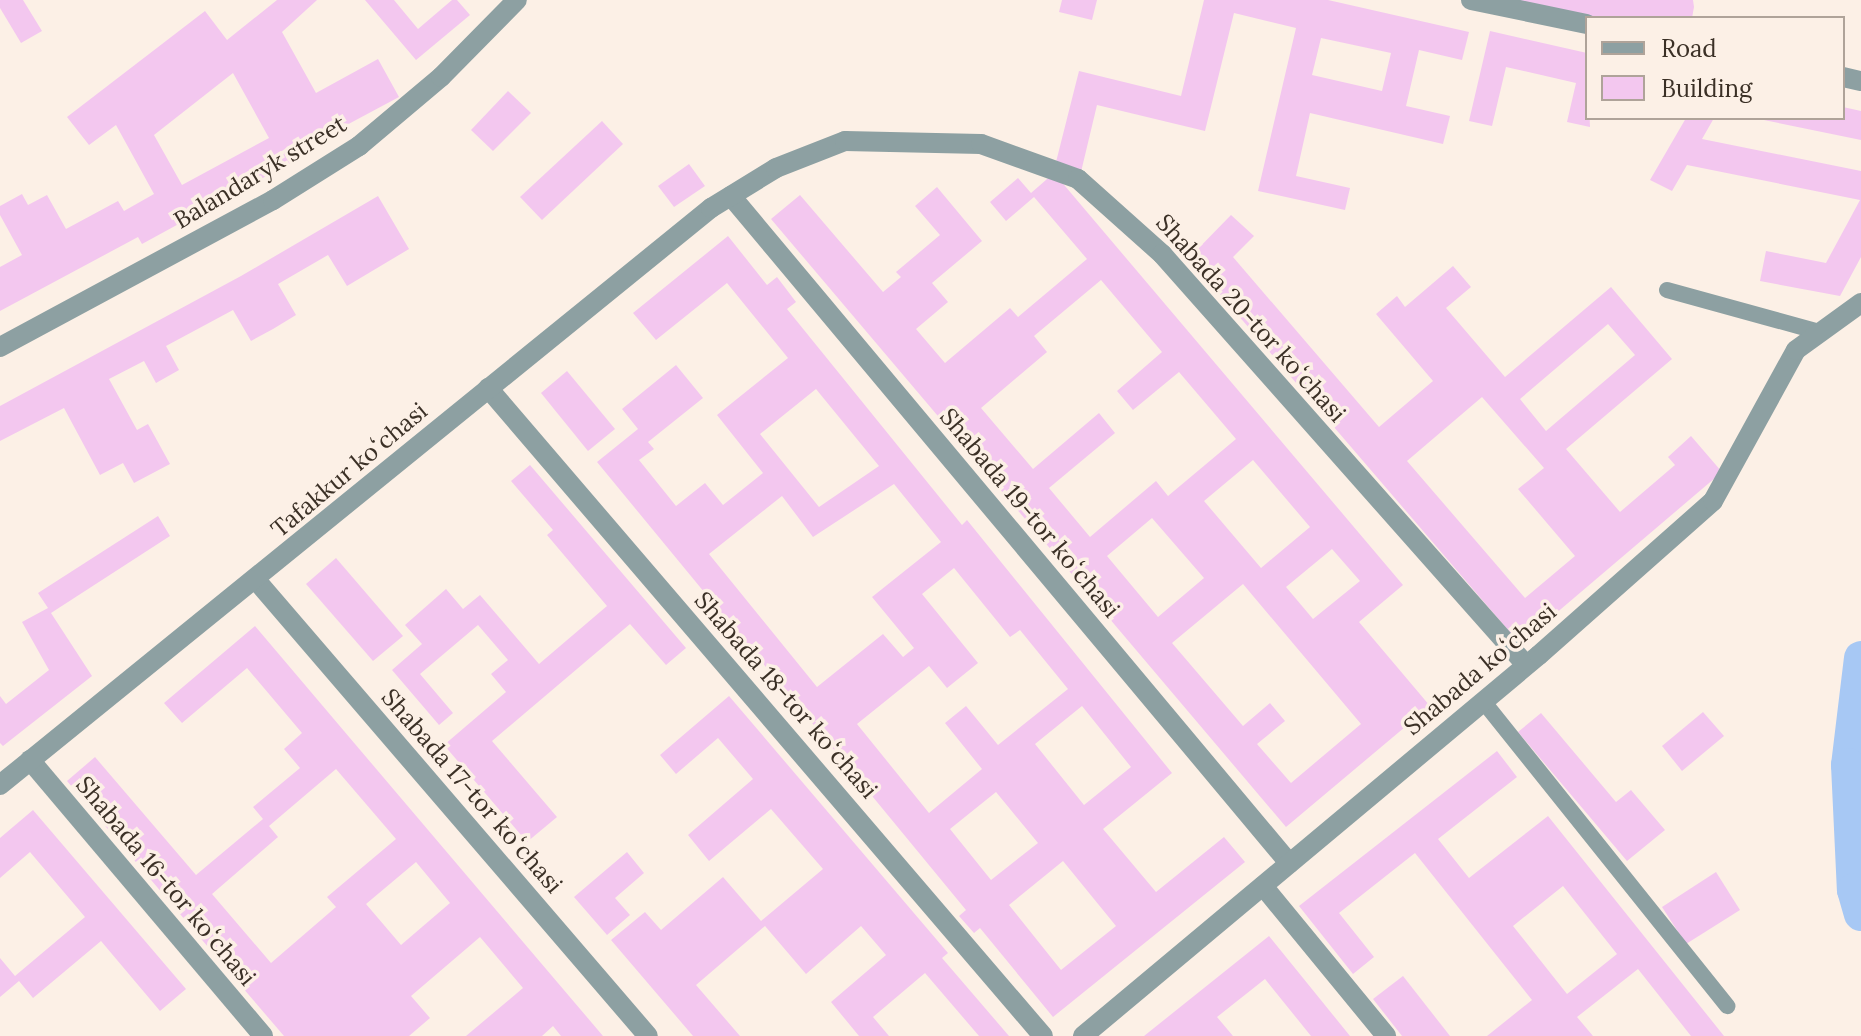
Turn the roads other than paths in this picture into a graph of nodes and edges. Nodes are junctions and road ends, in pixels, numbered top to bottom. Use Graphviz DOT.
graph roads {
  1 [pos="517,0"];
  2 [pos="1471,0"];
  3 [pos="1585,24"];
  4 [pos="731,196"];
  5 [pos="1667,290"];
  6 [pos="1861,303"];
  7 [pos="1820,332"];
  8 [pos="0,347"];
  9 [pos="488,388"];
  10 [pos="256,580"];
  11 [pos="1526,665"];
  12 [pos="1483,701"];
  13 [pos="30,760"];
  14 [pos="0,785"];
  15 [pos="1289,863"];
  16 [pos="1263,886"];
  17 [pos="1727,1006"];
  18 [pos="263,1036"];
  19 [pos="648,1036"];
  20 [pos="1043,1036"];
  21 [pos="1083,1036"];
  22 [pos="1386,1036"];
  1 -- 8 [label="street, Balandaryk street"];
  2 -- 3 [label="street"];
  4 -- 9 [label="street, Tafakkur koʻchasi"];
  4 -- 11 [label="street, Shabada 20-tor koʻchasi"];
  4 -- 15 [label="street, Shabada 19-tor koʻchasi"];
  5 -- 7 [label="lane"];
  6 -- 7 [label="street, Shabada koʻchasi"];
  7 -- 11 [label="street, Shabada koʻchasi"];
  9 -- 10 [label="street, Tafakkur koʻchasi"];
  9 -- 20 [label="street, Shabada 18-tor koʻchasi"];
  10 -- 13 [label="street, Tafakkur koʻchasi"];
  10 -- 19 [label="street, Shabada 17-tor koʻchasi"];
  11 -- 12 [label="street, Shabada koʻchasi"];
  12 -- 15 [label="street, Shabada koʻchasi"];
  12 -- 17 [label="lane"];
  13 -- 14 [label="street, Tafakkur koʻchasi"];
  13 -- 18 [label="street, Shabada 16-tor koʻchasi"];
  15 -- 16 [label="street, Shabada koʻchasi"];
  16 -- 21 [label="street, Shabada koʻchasi"];
  16 -- 22 [label="street"];
}
